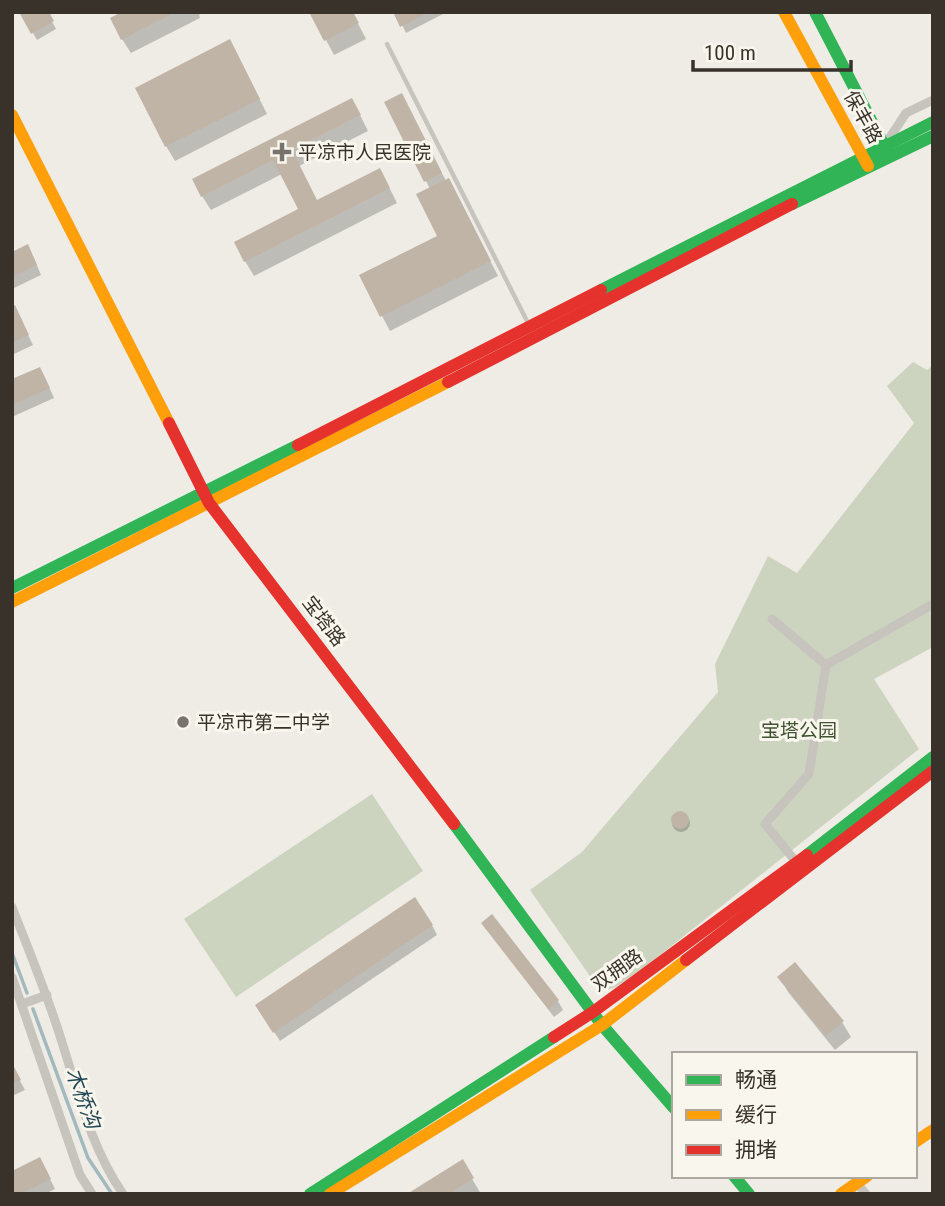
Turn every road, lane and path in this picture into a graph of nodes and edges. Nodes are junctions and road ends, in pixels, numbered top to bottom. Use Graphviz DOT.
graph roads {
  1 [pos="784,12"];
  2 [pos="814,12"];
  3 [pos="387,44"];
  4 [pos="933,100"];
  5 [pos="12,115"];
  6 [pos="933,122"];
  7 [pos="933,136"];
  8 [pos="887,151"];
  9 [pos="866,161"];
  10 [pos="530,327"];
  11 [pos="402,399"];
  12 [pos="206,498"];
  13 [pos="12,588"];
  14 [pos="12,602"];
  15 [pos="933,604"];
  16 [pos="772,619"];
  17 [pos="826,665"];
  18 [pos="933,757"];
  19 [pos="933,771"];
  20 [pos="797,863"];
  21 [pos="12,907"];
  22 [pos="12,976"];
  23 [pos="47,995"];
  24 [pos="22,1004"];
  25 [pos="593,1012"];
  26 [pos="602,1025"];
  27 [pos="672,1106"];
  28 [pos="933,1130"];
  29 [pos="917,1141"];
  30 [pos="736,1178"];
  31 [pos="862,1179"];
  32 [pos="92,1194"];
  33 [pos="122,1194"];
  34 [pos="310,1194"];
  35 [pos="330,1194"];
  36 [pos="749,1194"];
  37 [pos="841,1194"];
  38 [pos="866,1194"];
  1 -- 9 [label="main road, 保丰路"];
  2 -- 8 [label="main road, 保丰路"];
  3 -- 10 [label="lane"];
  4 -- 8 [label="street"];
  5 -- 12 [label="main road, 宝塔路"];
  6 -- 8 [label="main road"];
  7 -- 8 [label="main road"];
  8 -- 9 [label="main road"];
  9 -- 10 [label="main road"];
  9 -- 11 [label="main road"];
  10 -- 11 [label="main road"];
  11 -- 12 [label="main road"];
  12 -- 13 [label="main road"];
  12 -- 14 [label="main road"];
  12 -- 25 [label="main road, 宝塔路"];
  15 -- 17 [label="street"];
  16 -- 17 [label="street"];
  17 -- 20 [label="street"];
  18 -- 20 [label="main road, 双拥路"];
  19 -- 26 [label="main road, 双拥路"];
  20 -- 25 [label="main road, 双拥路"];
  21 -- 23 [label="street"];
  22 -- 24 [label="street"];
  23 -- 24 [label="street"];
  23 -- 33 [label="street"];
  24 -- 32 [label="street"];
  25 -- 26 [label="main road, 宝塔路"];
  25 -- 34 [label="main road, 双拥路"];
  26 -- 27 [label="main road, 宝塔路"];
  26 -- 35 [label="main road, 双拥路"];
  28 -- 29 [label="main road"];
  30 -- 36 [label="main road"];
  31 -- 37 [label="main road"];
  31 -- 38 [label="street"];
}
